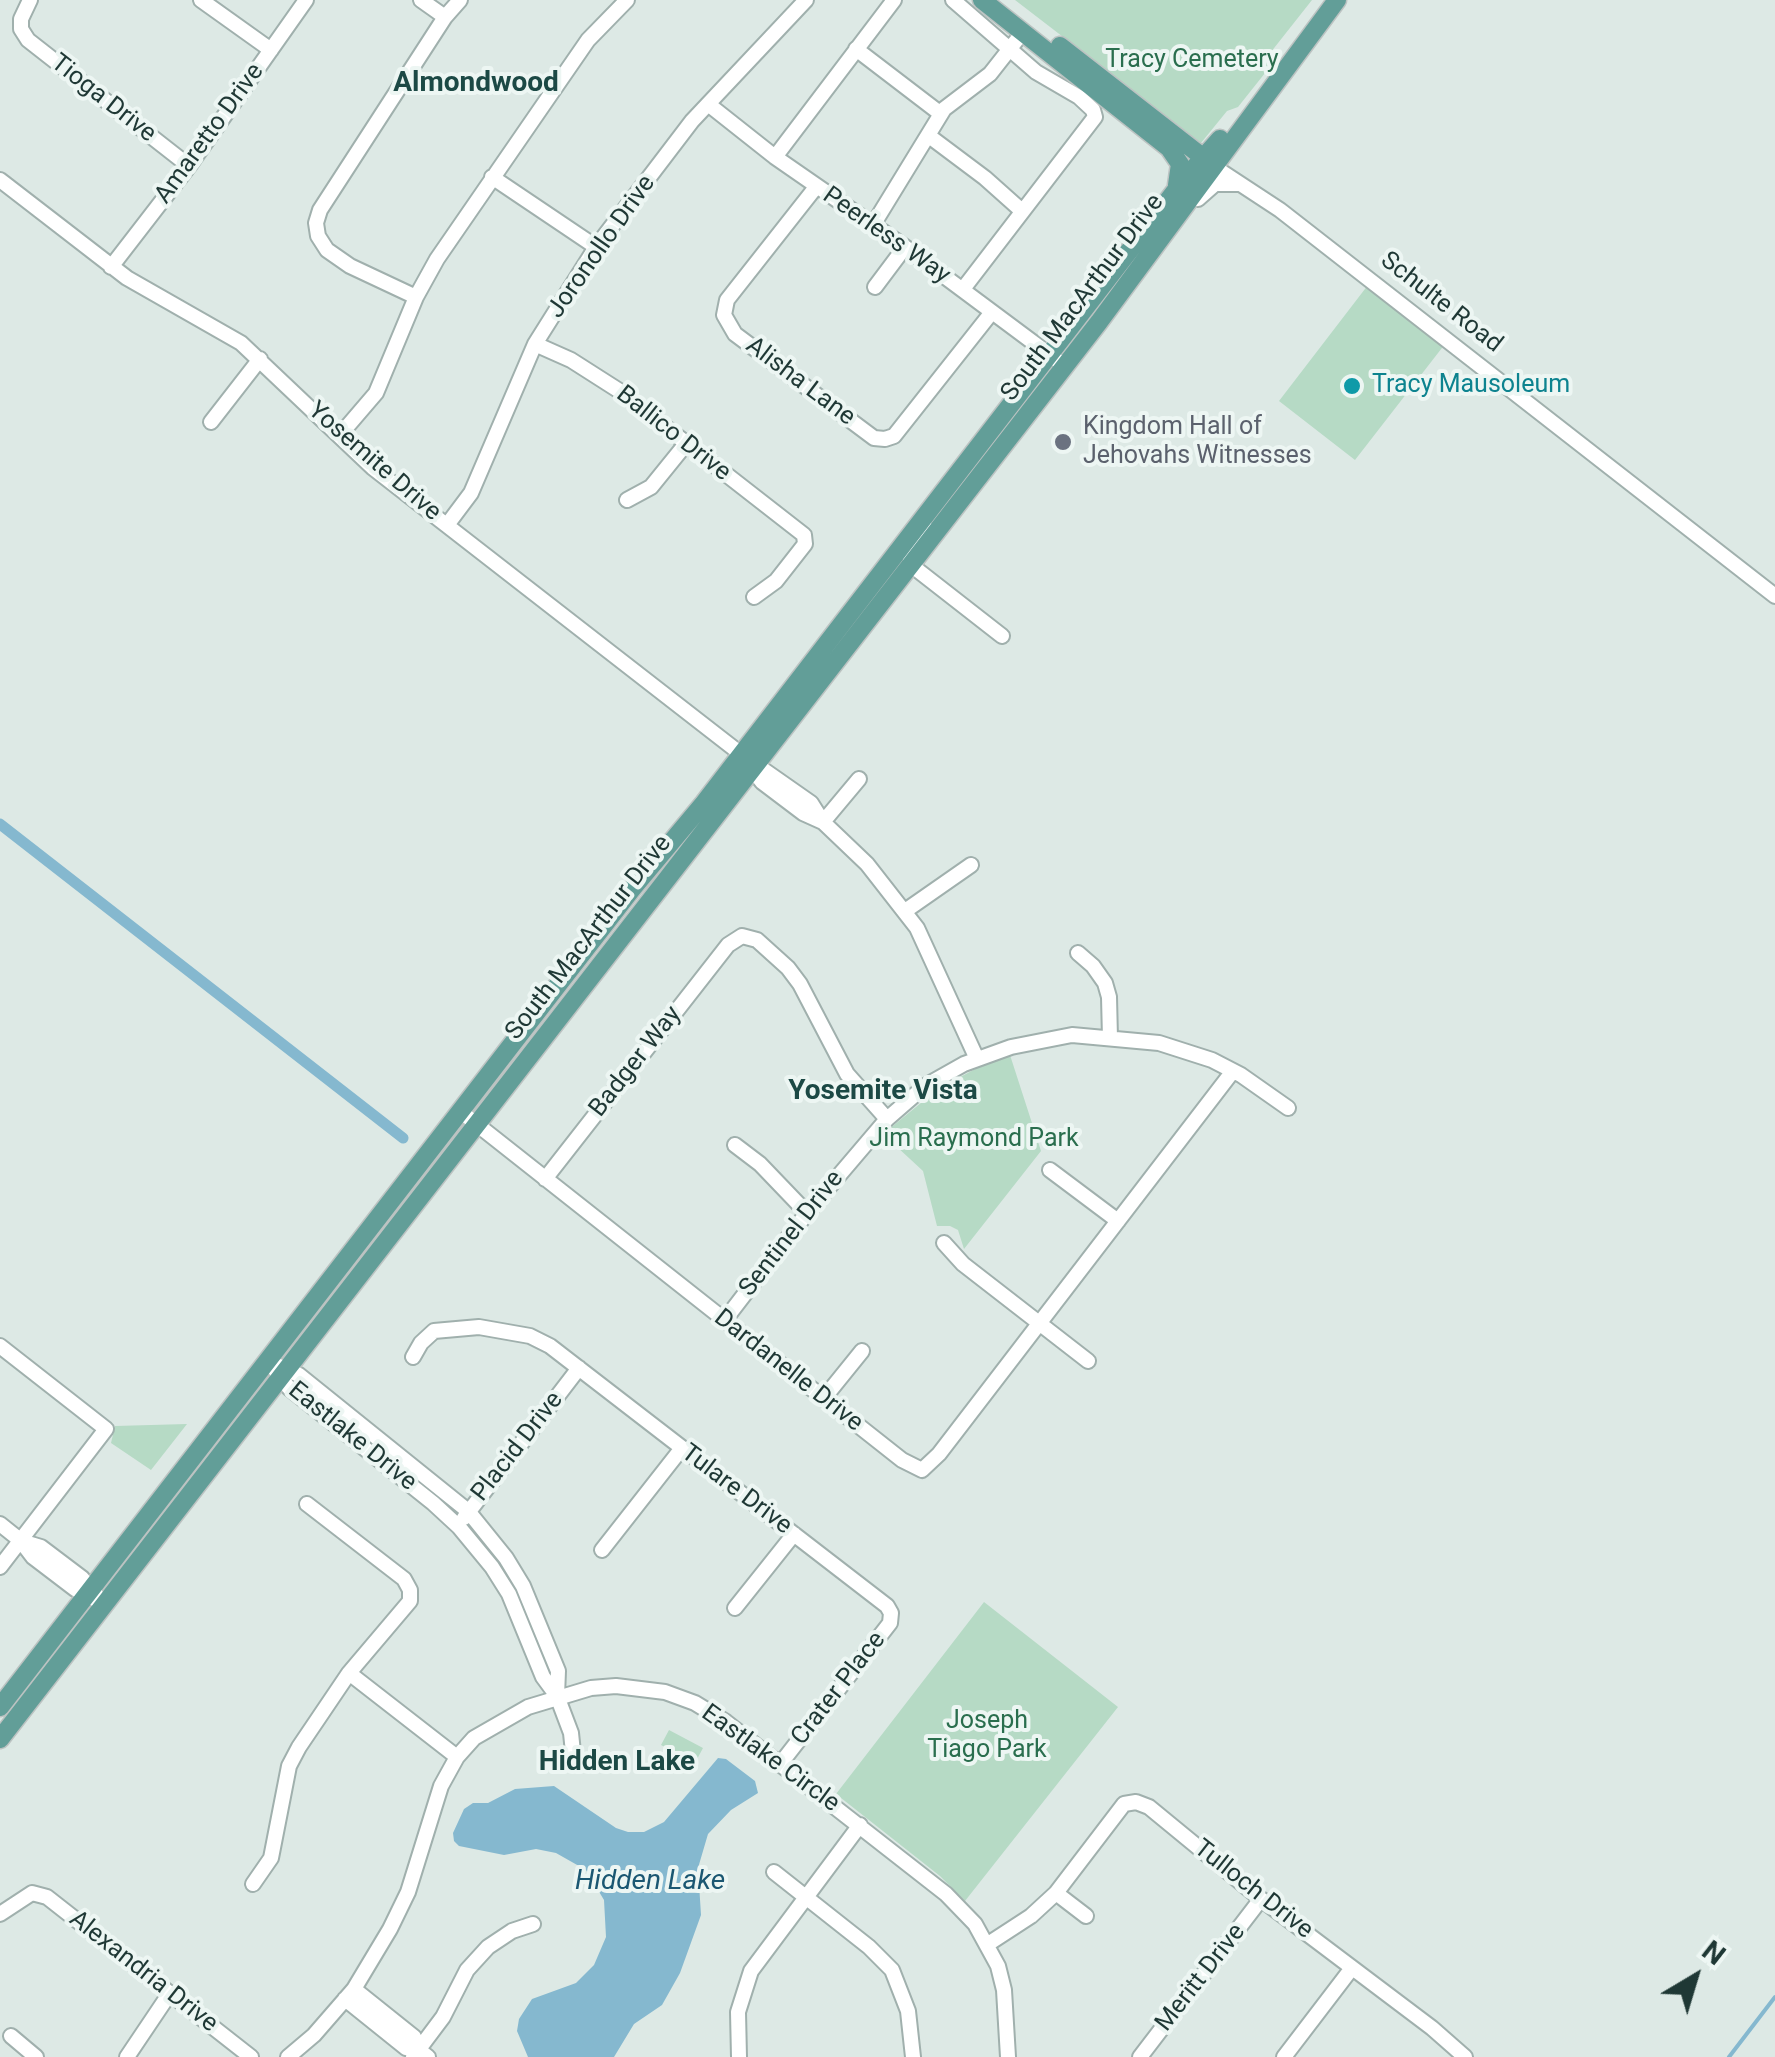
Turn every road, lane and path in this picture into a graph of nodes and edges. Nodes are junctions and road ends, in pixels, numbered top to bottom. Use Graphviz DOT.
graph roads {
  1 [pos="30,0"];
  2 [pos="201,0"];
  3 [pos="306,0"];
  4 [pos="421,0"];
  5 [pos="460,0"];
  6 [pos="627,0"];
  7 [pos="806,0"];
  8 [pos="894,0"];
  9 [pos="953,0"];
  10 [pos="982,0"];
  11 [pos="1001,0"];
  12 [pos="1327,0"];
  13 [pos="1337,0"];
  14 [pos="445,17"];
  15 [pos="1023,32"];
  16 [pos="856,48"];
  17 [pos="1010,49"];
  18 [pos="271,50"];
  19 [pos="1065,65"];
  20 [pos="708,104"];
  21 [pos="941,114"];
  22 [pos="928,136"];
  23 [pos="775,157"];
  24 [pos="1206,161"];
  25 [pos="189,166"];
  26 [pos="492,178"];
  27 [pos="0,180"];
  28 [pos="816,186"];
  29 [pos="1245,186"];
  30 [pos="1173,194"];
  31 [pos="1022,212"];
  32 [pos="873,224"];
  33 [pos="1156,242"];
  34 [pos="904,246"];
  35 [pos="596,247"];
  36 [pos="111,267"];
  37 [pos="875,287"];
  38 [pos="962,289"];
  39 [pos="416,298"];
  40 [pos="992,312"];
  41 [pos="535,344"];
  42 [pos="260,359"];
  43 [pos="1058,360"];
  44 [pos="211,422"];
  45 [pos="340,435"];
  46 [pos="685,445"];
  47 [pos="948,486"];
  48 [pos="626,500"];
  49 [pos="446,526"];
  50 [pos="911,566"];
  51 [pos="1775,596"];
  52 [pos="754,597"];
  53 [pos="1002,636"];
  54 [pos="751,762"];
  55 [pos="859,779"];
  56 [pos="823,822"];
  57 [pos="970,864"];
  58 [pos="905,911"];
  59 [pos="1078,953"];
  60 [pos="1110,1038"];
  61 [pos="978,1060"];
  62 [pos="1233,1071"];
  63 [pos="1288,1108"];
  64 [pos="468,1117"];
  65 [pos="887,1118"];
  66 [pos="736,1146"];
  67 [pos="1050,1170"];
  68 [pos="545,1179"];
  69 [pos="806,1213"];
  70 [pos="1118,1221"];
  71 [pos="944,1243"];
  72 [pos="724,1321"];
  73 [pos="1040,1323"];
  74 [pos="0,1346"];
  75 [pos="862,1350"];
  76 [pos="414,1357"];
  77 [pos="268,1361"];
  78 [pos="1088,1361"];
  79 [pos="579,1368"];
  80 [pos="283,1373"];
  81 [pos="824,1398"];
  82 [pos="682,1448"];
  83 [pos="307,1504"];
  84 [pos="468,1510"];
  85 [pos="0,1524"];
  86 [pos="459,1527"];
  87 [pos="794,1534"];
  88 [pos="20,1540"];
  89 [pos="602,1550"];
  90 [pos="0,1567"];
  91 [pos="89,1592"];
  92 [pos="104,1604"];
  93 [pos="735,1608"];
  94 [pos="891,1614"];
  95 [pos="349,1674"];
  96 [pos="557,1696"];
  97 [pos="0,1707"];
  98 [pos="0,1738"];
  99 [pos="457,1757"];
  100 [pos="574,1762"];
  101 [pos="781,1763"];
  102 [pos="860,1826"];
  103 [pos="774,1872"];
  104 [pos="253,1884"];
  105 [pos="1056,1892"];
  106 [pos="804,1897"];
  107 [pos="1261,1899"];
  108 [pos="0,1914"];
  109 [pos="1086,1916"];
  110 [pos="533,1924"];
  111 [pos="988,1944"];
  112 [pos="1352,1968"];
  113 [pos="170,1994"];
  114 [pos="350,1994"];
  115 [pos="11,2036"];
  116 [pos="420,2054"];
  117 [pos="36,2057"];
  118 [pos="127,2057"];
  119 [pos="251,2057"];
  120 [pos="288,2057"];
  121 [pos="739,2057"];
  122 [pos="913,2057"];
  123 [pos="1008,2057"];
  124 [pos="1140,2057"];
  125 [pos="1284,2057"];
  126 [pos="1466,2057"];
  1 -- 25 [label="street, Tioga Drive"];
  2 -- 18 [label="street"];
  3 -- 18 [label="street, Amaretto Drive"];
  4 -- 14 [label="street"];
  5 -- 14 [label="street"];
  6 -- 26 [label="street"];
  7 -- 20 [label="street, Joronollo Drive"];
  8 -- 16 [label="street"];
  9 -- 17 [label="street"];
  10 -- 15 [label="main road"];
  11 -- 24 [label="main road, Schulte Road"];
  12 -- 24 [label="main road"];
  13 -- 24 [label="main road"];
  14 -- 39 [label="street"];
  15 -- 17 [label="street"];
  15 -- 19 [label="main road"];
  16 -- 21 [label="street"];
  16 -- 23 [label="street"];
  17 -- 21 [label="street"];
  17 -- 31 [label="street"];
  18 -- 25 [label="street, Amaretto Drive"];
  19 -- 24 [label="main road, Schulte Road"];
  19 -- 30 [label="main road"];
  20 -- 23 [label="street, Peerless Way"];
  20 -- 35 [label="street, Joronollo Drive"];
  21 -- 22 [label="street"];
  22 -- 31 [label="street"];
  22 -- 32 [label="street"];
  23 -- 28 [label="street, Peerless Way"];
  24 -- 29 [label="street, Schulte Road"];
  24 -- 30 [label="main road, South MacArthur Drive"];
  24 -- 33 [label="main road, South MacArthur Drive"];
  25 -- 36 [label="street, Amaretto Drive"];
  26 -- 35 [label="street"];
  26 -- 39 [label="street"];
  27 -- 36 [label="street, Yosemite Drive"];
  28 -- 32 [label="street, Peerless Way"];
  28 -- 40 [label="street, Alisha Lane"];
  29 -- 33 [label="street"];
  29 -- 51 [label="street, Schulte Road"];
  30 -- 43 [label="main road, South MacArthur Drive"];
  31 -- 38 [label="street"];
  32 -- 34 [label="street, Peerless Way"];
  33 -- 43 [label="main road, South MacArthur Drive"];
  34 -- 37 [label="street"];
  34 -- 38 [label="street, Peerless Way"];
  35 -- 41 [label="street, Joronollo Drive"];
  36 -- 42 [label="street, Yosemite Drive"];
  38 -- 40 [label="street, Peerless Way"];
  39 -- 45 [label="street"];
  40 -- 43 [label="street, Peerless Way"];
  41 -- 46 [label="street, Ballico Drive"];
  41 -- 49 [label="street, Joronollo Drive"];
  42 -- 44 [label="street"];
  42 -- 45 [label="street, Yosemite Drive"];
  43 -- 47 [label="main road, South MacArthur Drive"];
  43 -- 50 [label="main road, South MacArthur Drive"];
  45 -- 49 [label="street, Yosemite Drive"];
  46 -- 48 [label="street"];
  46 -- 52 [label="street, Ballico Drive"];
  47 -- 50 [label="street"];
  47 -- 54 [label="main road, South MacArthur Drive"];
  49 -- 54 [label="street, Yosemite Drive"];
  50 -- 53 [label="street"];
  50 -- 54 [label="main road, South MacArthur Drive"];
  54 -- 56 [label="street, Yosemite Drive"];
  54 -- 64 [label="main road, South MacArthur Drive"];
  55 -- 56 [label="street"];
  56 -- 58 [label="street, Yosemite Drive"];
  57 -- 58 [label="street"];
  58 -- 61 [label="street, Yosemite Drive"];
  59 -- 60 [label="street"];
  60 -- 61 [label="street, Sentinel Drive"];
  60 -- 62 [label="street, Sentinel Drive"];
  61 -- 65 [label="street, Sentinel Drive"];
  62 -- 63 [label="street, Sentinel Drive"];
  62 -- 70 [label="street"];
  64 -- 68 [label="street, Dardanelle Drive"];
  64 -- 77 [label="main road, South MacArthur Drive"];
  64 -- 80 [label="main road, South MacArthur Drive"];
  65 -- 68 [label="street, Badger Way"];
  65 -- 69 [label="street, Sentinel Drive"];
  66 -- 69 [label="street"];
  67 -- 70 [label="street"];
  68 -- 72 [label="street, Dardanelle Drive"];
  69 -- 72 [label="street, Sentinel Drive"];
  70 -- 73 [label="street"];
  71 -- 73 [label="street"];
  72 -- 81 [label="street, Dardanelle Drive"];
  73 -- 78 [label="street"];
  73 -- 81 [label="street, Dardanelle Drive"];
  74 -- 88 [label="street"];
  75 -- 81 [label="street"];
  76 -- 79 [label="street, Tulare Drive"];
  77 -- 80 [label="street, Eastlake Drive"];
  77 -- 91 [label="main road, South MacArthur Drive"];
  79 -- 82 [label="street, Tulare Drive"];
  79 -- 84 [label="street, Placid Drive"];
  80 -- 84 [label="street, Eastlake Drive"];
  80 -- 86 [label="street, Eastlake Drive"];
  80 -- 92 [label="main road, South MacArthur Drive"];
  82 -- 87 [label="street, Tulare Drive"];
  82 -- 89 [label="street"];
  83 -- 95 [label="street"];
  84 -- 86 [label="street, Placid Drive"];
  84 -- 96 [label="street, Eastlake Drive"];
  85 -- 88 [label="street"];
  86 -- 96 [label="street, Eastlake Drive"];
  87 -- 93 [label="street"];
  87 -- 94 [label="street, Tulare Drive"];
  88 -- 90 [label="street"];
  88 -- 91 [label="street"];
  91 -- 92 [label="street"];
  91 -- 97 [label="main road, South MacArthur Drive"];
  92 -- 98 [label="main road, South MacArthur Drive"];
  94 -- 101 [label="street, Crater Place"];
  95 -- 99 [label="street"];
  95 -- 104 [label="street"];
  96 -- 99 [label="street, Eastlake Circle"];
  96 -- 100 [label="street, Eastlake Drive"];
  96 -- 101 [label="street, Eastlake Circle"];
  99 -- 114 [label="street, Eastlake Circle"];
  101 -- 102 [label="street, Eastlake Circle"];
  102 -- 106 [label="street"];
  102 -- 111 [label="street, Eastlake Circle"];
  103 -- 106 [label="street"];
  105 -- 107 [label="street, Tulloch Drive"];
  105 -- 109 [label="street"];
  105 -- 111 [label="street, Tulloch Drive"];
  106 -- 121 [label="street"];
  106 -- 122 [label="street"];
  107 -- 112 [label="street, Tulloch Drive"];
  107 -- 124 [label="street, Meritt Drive"];
  108 -- 113 [label="street, Alexandria Drive"];
  110 -- 116 [label="street"];
  111 -- 123 [label="street, Eastlake Circle"];
  112 -- 125 [label="street"];
  112 -- 126 [label="street, Tulloch Drive"];
  113 -- 118 [label="street"];
  113 -- 119 [label="street, Alexandria Drive"];
  114 -- 116 [label="street"];
  114 -- 120 [label="street, Eastlake Circle"];
  115 -- 117 [label="street"];
}
